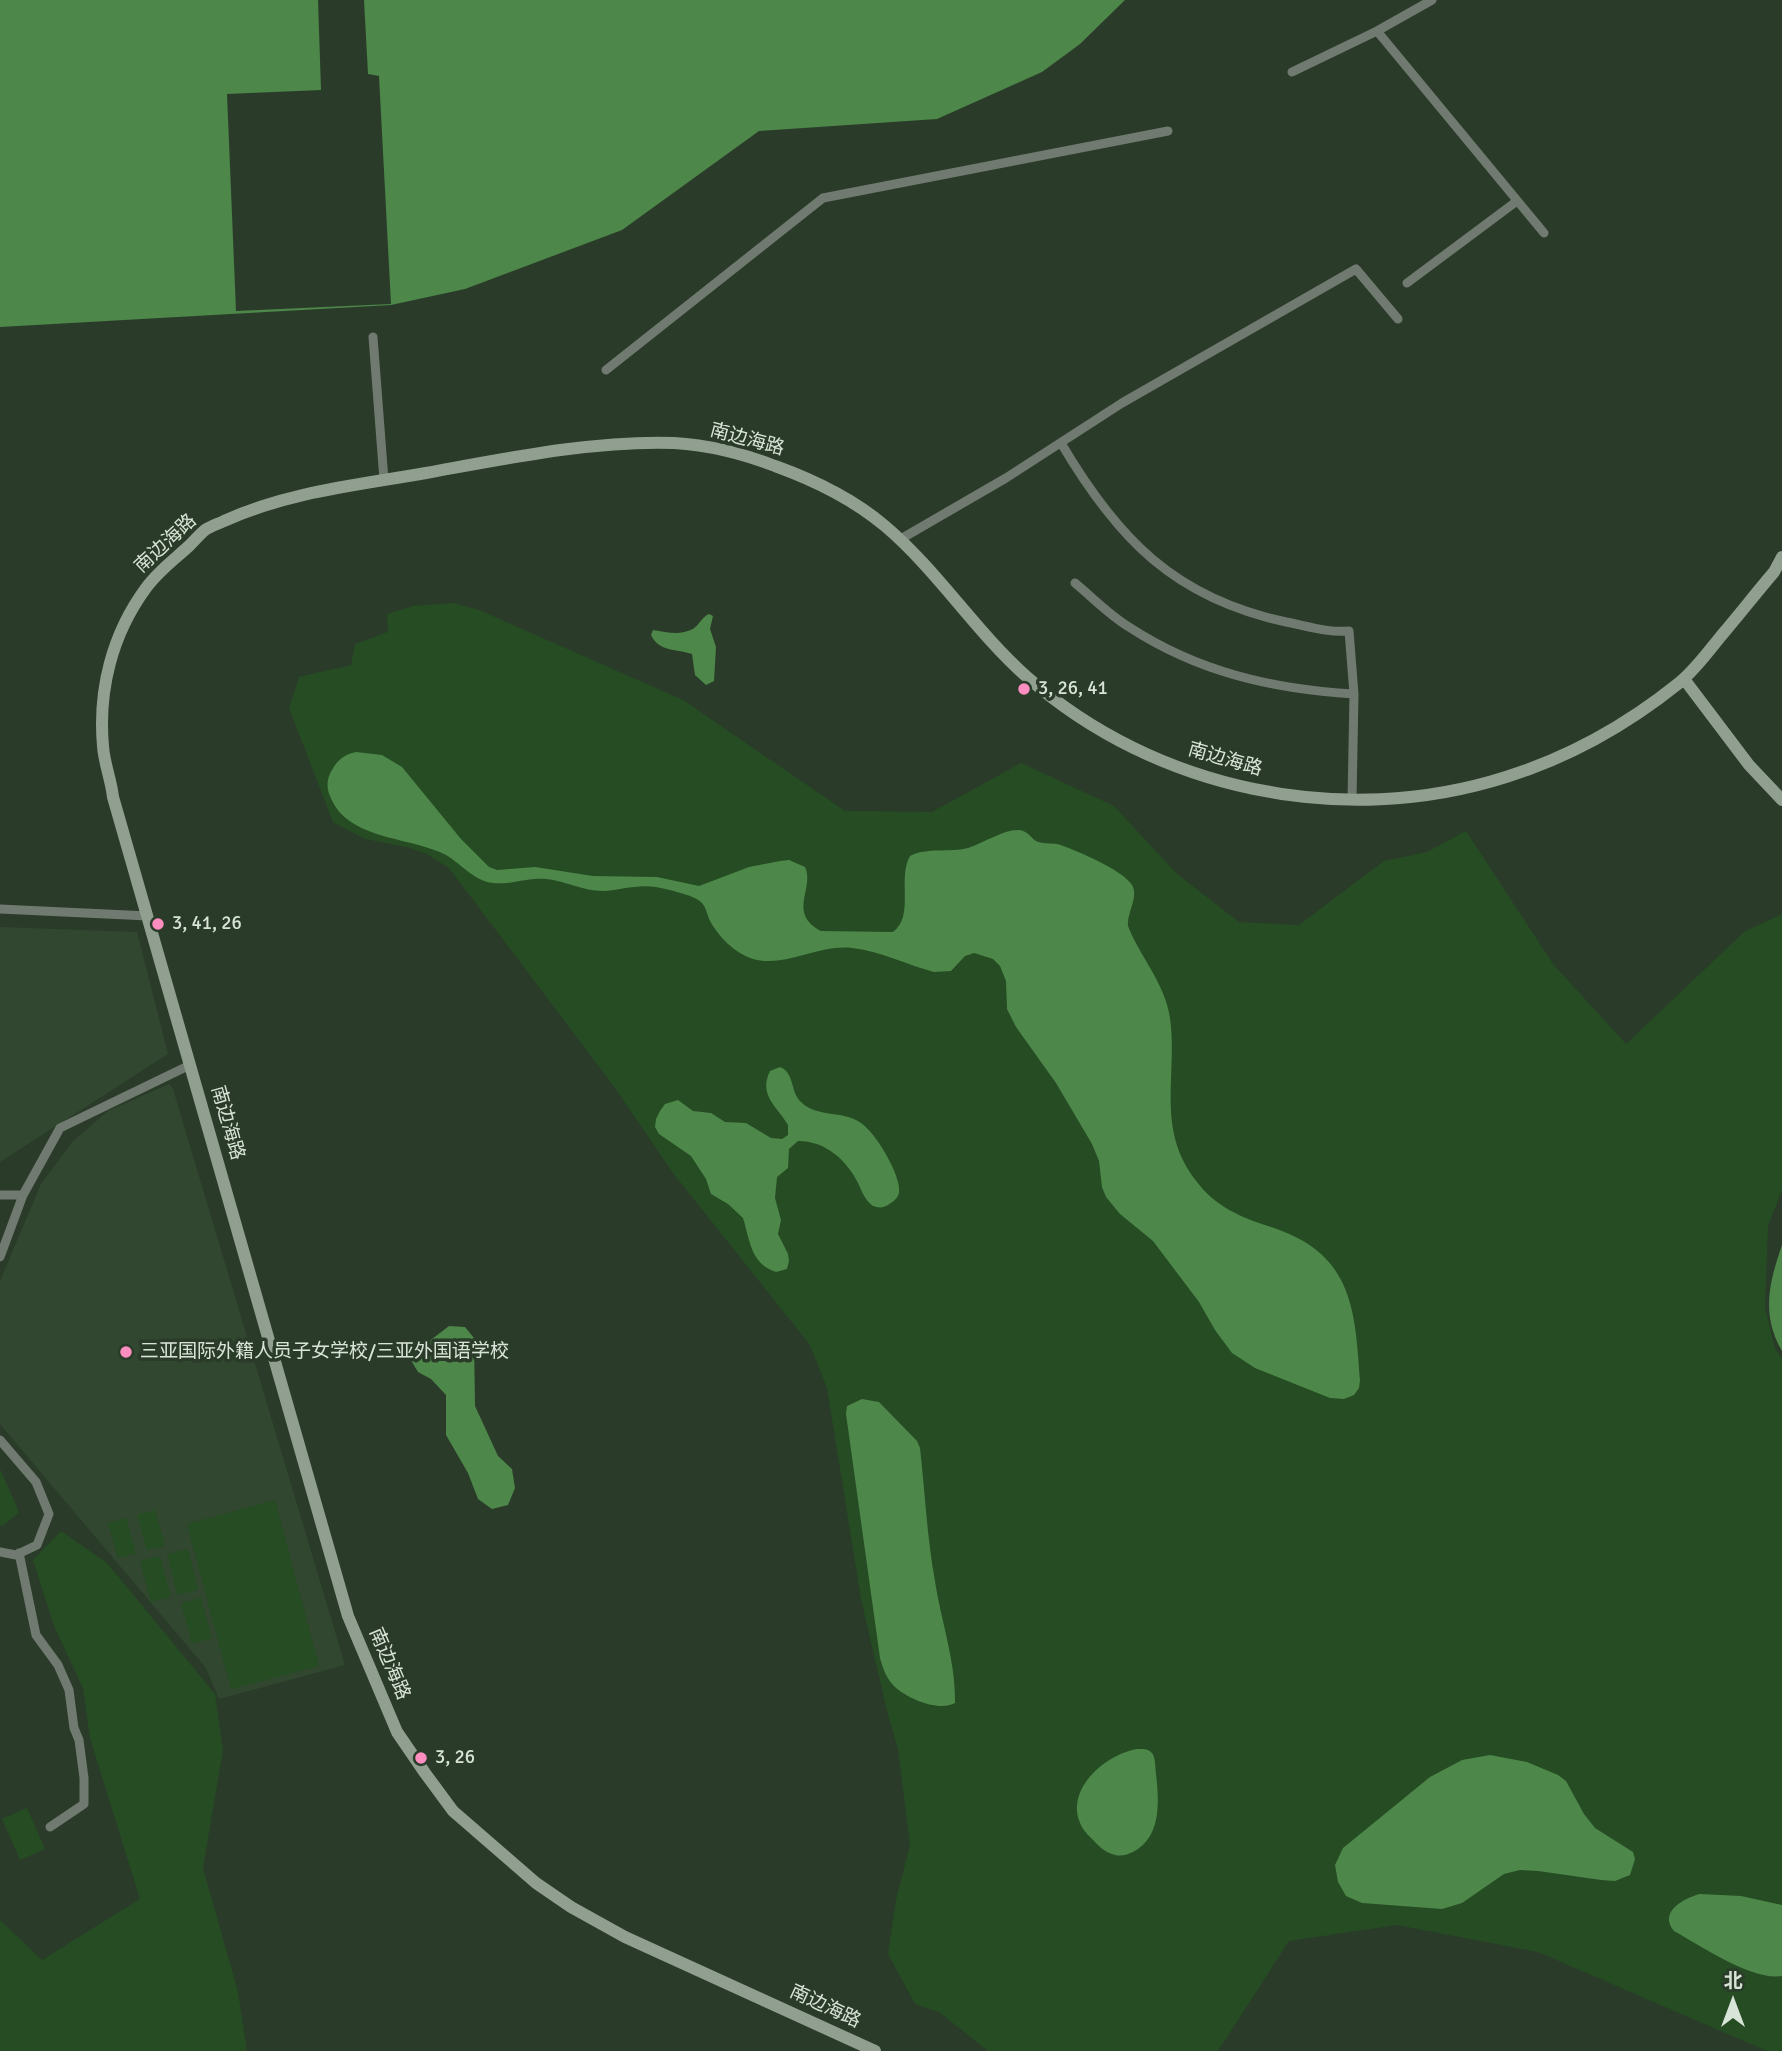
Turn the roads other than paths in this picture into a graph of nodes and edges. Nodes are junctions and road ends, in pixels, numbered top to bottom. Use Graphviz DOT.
graph roads {
  1 [pos="1432,0"];
  2 [pos="1377,31"];
  3 [pos="1292,72"];
  4 [pos="1168,131"];
  5 [pos="1517,201"];
  6 [pos="1544,233"];
  7 [pos="1407,283"];
  8 [pos="1398,319"];
  9 [pos="373,337"];
  10 [pos="606,370"];
  11 [pos="1061,443"];
  12 [pos="384,480"];
  13 [pos="899,540"];
  14 [pos="1782,557"];
  15 [pos="1074,583"];
  16 [pos="1684,679"];
  17 [pos="1354,694"];
  18 [pos="1352,800"];
  19 [pos="1782,800"];
  20 [pos="0,909"];
  21 [pos="148,916"];
  22 [pos="190,1065"];
  23 [pos="0,1195"];
  24 [pos="23,1195"];
  25 [pos="0,1257"];
  26 [pos="0,1440"];
  27 [pos="0,1552"];
  28 [pos="19,1553"];
  29 [pos="50,1827"];
  30 [pos="875,2051"];
  1 -- 2 [label="street"];
  2 -- 3 [label="street"];
  2 -- 5 [label="street"];
  4 -- 10 [label="street"];
  5 -- 6 [label="street"];
  5 -- 7 [label="street"];
  8 -- 11 [label="street"];
  9 -- 12 [label="street"];
  11 -- 13 [label="street"];
  11 -- 17 [label="street"];
  12 -- 13 [label="street, 南边海路"];
  12 -- 21 [label="street, 南边海路"];
  13 -- 18 [label="street, 南边海路"];
  14 -- 16 [label="street, 南边海路"];
  15 -- 17 [label="street"];
  16 -- 18 [label="street, 南边海路"];
  16 -- 19 [label="street"];
  17 -- 18 [label="street"];
  20 -- 21 [label="street"];
  21 -- 22 [label="street, 南边海路"];
  22 -- 24 [label="street"];
  22 -- 30 [label="street, 南边海路"];
  23 -- 24 [label="street"];
  24 -- 25 [label="street"];
  26 -- 28 [label="street"];
  27 -- 28 [label="street"];
  28 -- 29 [label="street"];
}
